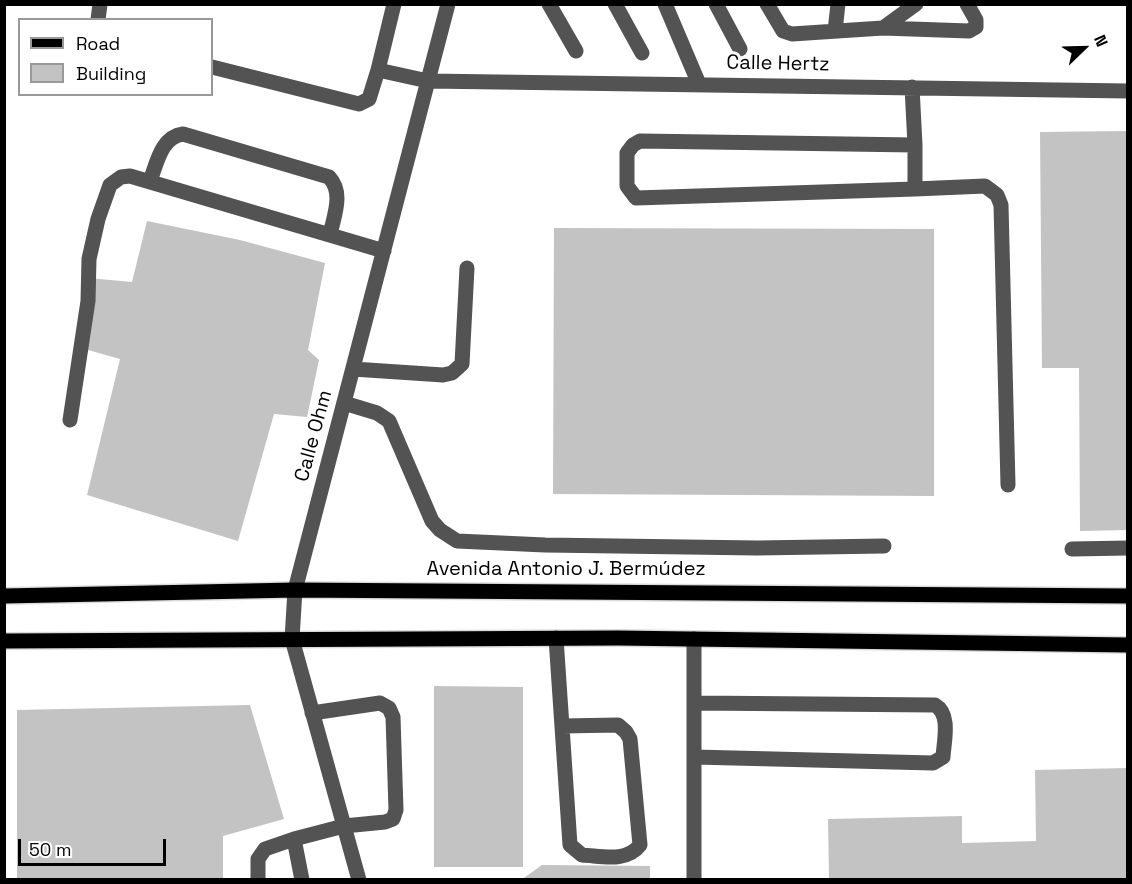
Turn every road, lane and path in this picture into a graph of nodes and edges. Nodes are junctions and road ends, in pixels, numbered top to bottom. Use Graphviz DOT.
graph roads {
  1 [pos="394,4"];
  2 [pos="448,4"];
  3 [pos="549,4"];
  4 [pos="615,4"];
  5 [pos="665,4"];
  6 [pos="716,4"];
  7 [pos="767,4"];
  8 [pos="838,4"];
  9 [pos="916,4"];
  10 [pos="967,4"];
  11 [pos="883,27"];
  12 [pos="835,31"];
  13 [pos="740,49"];
  14 [pos="576,51"];
  15 [pos="642,53"];
  16 [pos="213,67"];
  17 [pos="378,70"];
  18 [pos="428,81"];
  19 [pos="699,84"];
  20 [pos="912,87"];
  21 [pos="1128,91"];
  22 [pos="915,145"];
  23 [pos="150,181"];
  24 [pos="915,189"];
  25 [pos="330,235"];
  26 [pos="384,251"];
  27 [pos="467,268"];
  28 [pos="353,369"];
  29 [pos="344,404"];
  30 [pos="70,420"];
  31 [pos="1008,486"];
  32 [pos="884,546"];
  33 [pos="1128,548"];
  34 [pos="1072,549"];
  35 [pos="295,590"];
  36 [pos="4,596"];
  37 [pos="1128,596"];
  38 [pos="556,638"];
  39 [pos="291,639"];
  40 [pos="694,639"];
  41 [pos="4,641"];
  42 [pos="1128,645"];
  43 [pos="694,703"];
  44 [pos="312,713"];
  45 [pos="562,726"];
  46 [pos="694,757"];
  47 [pos="344,826"];
  48 [pos="294,839"];
  49 [pos="258,879"];
  50 [pos="302,879"];
  51 [pos="358,879"];
  52 [pos="694,879"];
  1 -- 17 [label="street"];
  2 -- 18 [label="street, Calle Ohm"];
  3 -- 14 [label="street"];
  4 -- 15 [label="street"];
  5 -- 19 [label="street"];
  6 -- 13 [label="street"];
  7 -- 12 [label="street"];
  8 -- 12 [label="street"];
  9 -- 11 [label="street"];
  10 -- 11 [label="street"];
  11 -- 12 [label="street"];
  16 -- 17 [label="street"];
  17 -- 18 [label="street, Calle Hertz"];
  18 -- 19 [label="street, Calle Hertz"];
  18 -- 26 [label="street, Calle Ohm"];
  19 -- 20 [label="street, Calle Hertz"];
  20 -- 21 [label="street, Calle Hertz"];
  20 -- 22 [label="street"];
  22 -- 24 [label="street"];
  22 -- 24 [label="street"];
  23 -- 25 [label="street"];
  23 -- 25 [label="street"];
  23 -- 30 [label="street"];
  24 -- 31 [label="street"];
  25 -- 26 [label="street"];
  26 -- 28 [label="street, Calle Ohm"];
  27 -- 28 [label="street"];
  28 -- 29 [label="street, Calle Ohm"];
  29 -- 32 [label="street"];
  29 -- 35 [label="street, Calle Ohm"];
  33 -- 34 [label="street"];
  35 -- 36 [label="main road, Avenida Antonio J. Bermúdez"];
  35 -- 37 [label="main road, Avenida Antonio J. Bermúdez"];
  35 -- 39 [label="street, Calle Ohm"];
  38 -- 39 [label="main road"];
  38 -- 40 [label="main road"];
  38 -- 45 [label="street"];
  39 -- 41 [label="main road"];
  39 -- 44 [label="street, Calle Ohm"];
  40 -- 42 [label="main road"];
  40 -- 43 [label="street"];
  43 -- 46 [label="street"];
  43 -- 46 [label="street"];
  44 -- 47 [label="street, Calle Ohm"];
  44 -- 47 [label="street"];
  45 -- 45 [label="street"];
  46 -- 52 [label="street"];
  47 -- 48 [label="street"];
  47 -- 51 [label="street, Calle Ohm"];
  48 -- 49 [label="street"];
  48 -- 50 [label="street"];
}
